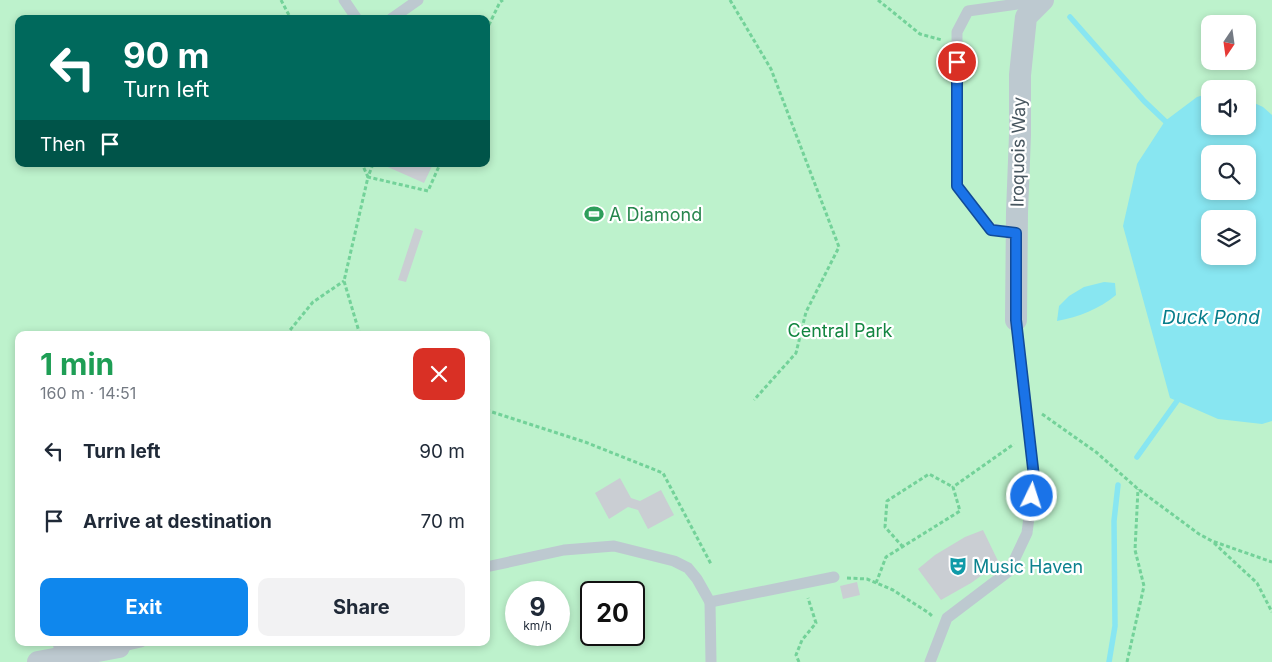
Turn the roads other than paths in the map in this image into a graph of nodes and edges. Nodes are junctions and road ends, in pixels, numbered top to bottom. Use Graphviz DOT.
graph roads {
  1 [pos="344,0"];
  2 [pos="418,0"];
  3 [pos="1043,0"];
  4 [pos="354,15"];
  5 [pos="397,15"];
  6 [pos="1016,233"];
  7 [pos="1016,320"];
  8 [pos="490,566"];
  9 [pos="834,576"];
  10 [pos="710,602"];
  11 [pos="123,646"];
  12 [pos="119,647"];
  13 [pos="60,654"];
  14 [pos="38,662"];
  15 [pos="712,662"];
  16 [pos="930,662"];
  1 -- 4 [label="lane"];
  2 -- 5 [label="lane"];
  3 -- 6 [label="street, Iroquois Way"];
  3 -- 6 [label="lane"];
  6 -- 7 [label="street, Iroquois Way"];
  7 -- 16 [label="lane, Iroquois Way"];
  8 -- 10 [label="lane"];
  9 -- 10 [label="lane"];
  10 -- 15 [label="lane"];
  11 -- 12 [label="lane"];
  12 -- 13 [label="street"];
  13 -- 14 [label="street"];
}
